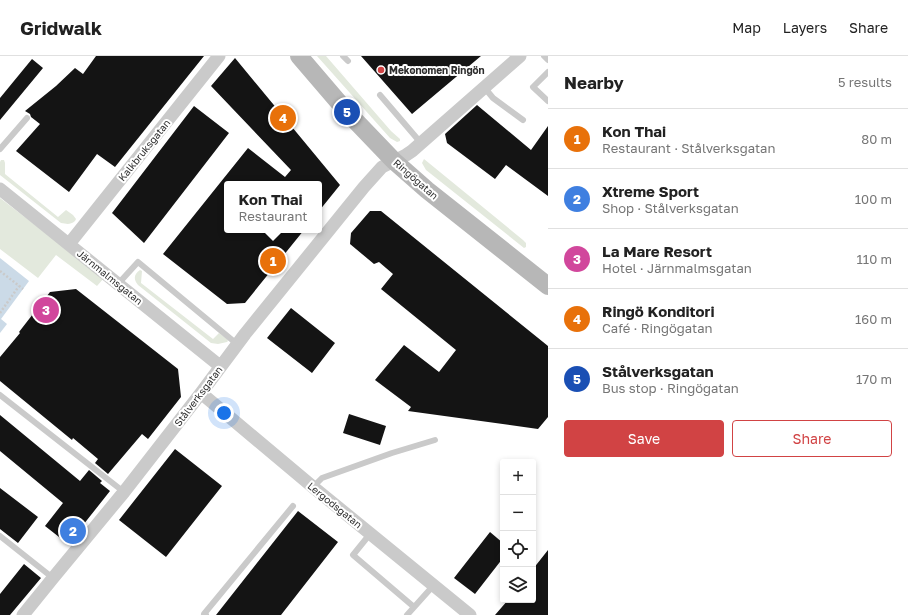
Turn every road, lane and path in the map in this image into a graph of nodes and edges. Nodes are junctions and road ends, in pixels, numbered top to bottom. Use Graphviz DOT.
graph roads {
  1 [pos="219,56"];
  2 [pos="299,56"];
  3 [pos="520,56"];
  4 [pos="544,56"];
  5 [pos="548,60"];
  6 [pos="548,72"];
  7 [pos="484,87"];
  8 [pos="380,95"];
  9 [pos="548,101"];
  10 [pos="27,118"];
  11 [pos="524,120"];
  12 [pos="421,143"];
  13 [pos="0,149"];
  14 [pos="394,161"];
  15 [pos="0,189"];
  16 [pos="69,244"];
  17 [pos="0,271"];
  18 [pos="118,284"];
  19 [pos="19,286"];
  20 [pos="548,286"];
  21 [pos="23,290"];
  22 [pos="0,312"];
  23 [pos="237,344"];
  24 [pos="220,366"];
  25 [pos="201,393"];
  26 [pos="0,395"];
  27 [pos="435,440"];
  28 [pos="313,487"];
  29 [pos="124,492"];
  30 [pos="294,506"];
  31 [pos="370,534"];
  32 [pos="0,536"];
  33 [pos="53,578"];
  34 [pos="433,586"];
  35 [pos="414,606"];
  36 [pos="23,615"];
  37 [pos="206,615"];
  38 [pos="407,615"];
  39 [pos="470,615"];
  1 -- 16 [label="street, Kalkbruksgatan"];
  2 -- 14 [label="street, Ringögatan"];
  3 -- 7 [label="street, Stålverksgatan"];
  4 -- 5 [label="lane"];
  6 -- 9 [label="lane"];
  7 -- 11 [label="lane"];
  7 -- 12 [label="street, Stålverksgatan"];
  8 -- 12 [label="lane"];
  10 -- 13 [label="lane"];
  12 -- 14 [label="street, Stålverksgatan"];
  14 -- 20 [label="street, Ringögatan"];
  14 -- 23 [label="street, Stålverksgatan"];
  15 -- 16 [label="street, Järnmalmsgatan"];
  16 -- 18 [label="street, Järnmalmsgatan"];
  17 -- 19 [label="path"];
  18 -- 23 [label="lane"];
  18 -- 24 [label="street, Järnmalmsgatan"];
  19 -- 21 [label="path"];
  19 -- 22 [label="path"];
  23 -- 24 [label="street, Stålverksgatan"];
  24 -- 25 [label="street, Stålverksgatan"];
  25 -- 28 [label="street, Lergodsgatan"];
  25 -- 29 [label="street, Stålverksgatan"];
  26 -- 29 [label="lane"];
  27 -- 28 [label="lane"];
  28 -- 31 [label="street, Lergodsgatan"];
  29 -- 33 [label="street, Stålverksgatan"];
  30 -- 37 [label="lane"];
  31 -- 34 [label="street, Lergodsgatan"];
  31 -- 35 [label="lane"];
  32 -- 33 [label="lane"];
  33 -- 36 [label="street, Stålverksgatan"];
  34 -- 35 [label="lane"];
  34 -- 39 [label="street, Lergodsgatan"];
  35 -- 38 [label="lane"];
}
